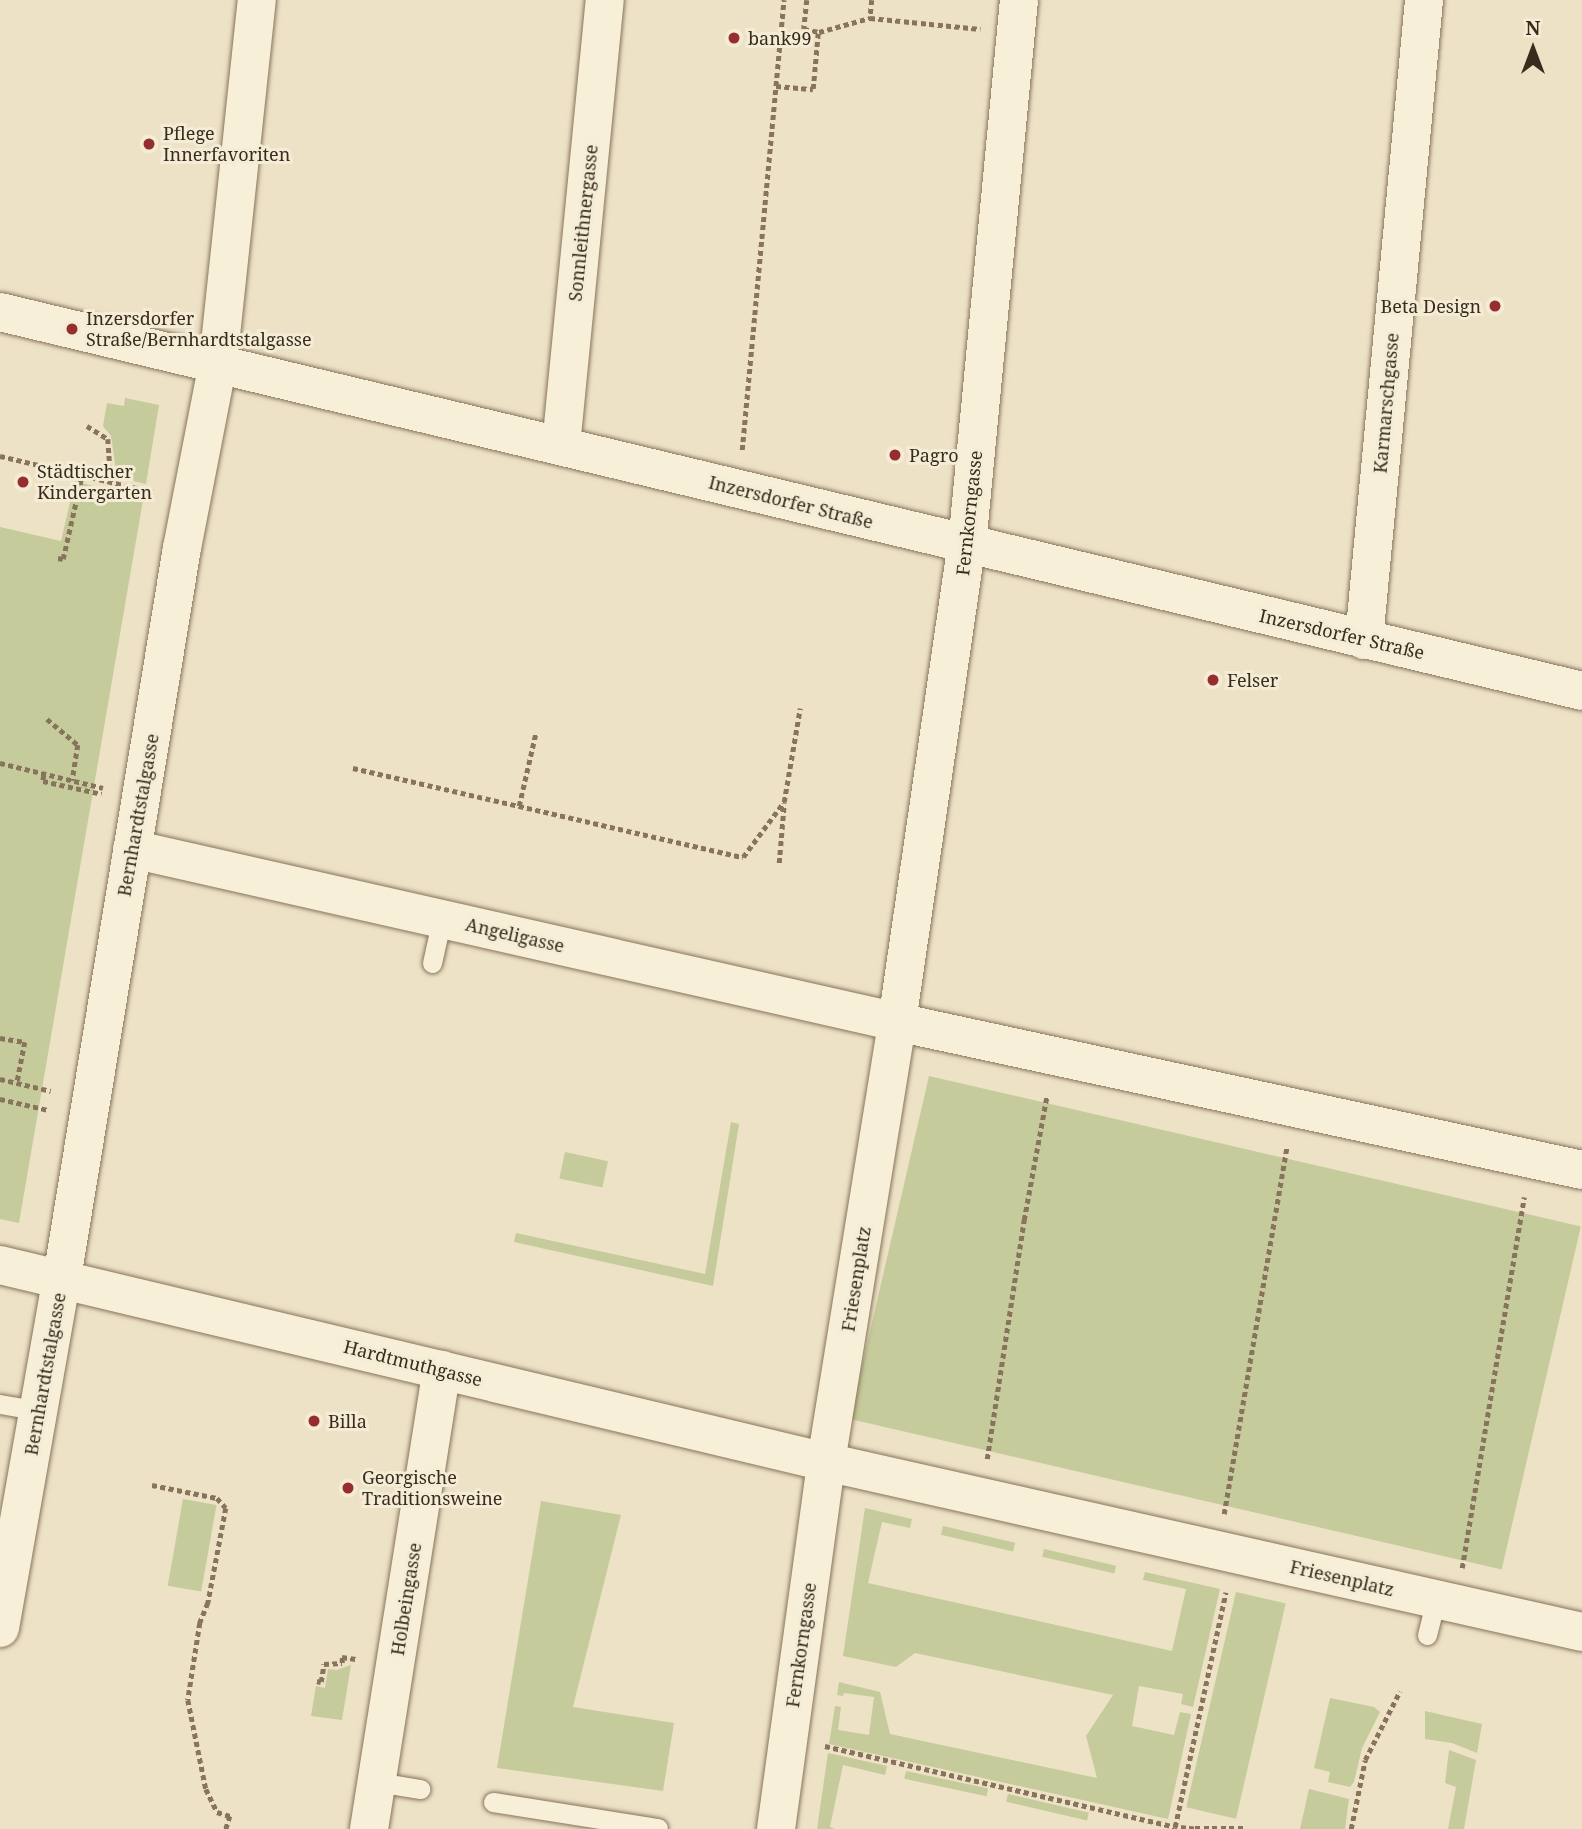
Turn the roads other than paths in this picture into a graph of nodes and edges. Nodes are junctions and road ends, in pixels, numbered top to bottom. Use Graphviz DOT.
graph roads {
  1 [pos="257,0"];
  2 [pos="605,0"];
  3 [pos="1424,0"];
  4 [pos="1017,16"];
  5 [pos="0,312"];
  6 [pos="218,363"];
  7 [pos="561,446"];
  8 [pos="967,545"];
  9 [pos="1364,639"];
  10 [pos="1582,691"];
  11 [pos="132,849"];
  12 [pos="442,918"];
  13 [pos="432,963"];
  14 [pos="897,1022"];
  15 [pos="1582,1170"];
  16 [pos="0,1265"];
  17 [pos="62,1278"];
  18 [pos="442,1370"];
  19 [pos="0,1404"];
  20 [pos="39,1411"];
  21 [pos="826,1462"];
  22 [pos="1446,1601"];
  23 [pos="0,1628"];
  24 [pos="1582,1632"];
  25 [pos="1427,1635"];
  26 [pos="377,1782"];
  27 [pos="420,1789"];
  28 [pos="493,1802"];
  29 [pos="658,1828"];
  30 [pos="369,1829"];
  31 [pos="776,1829"];
  1 -- 6 [label="street, Bernhardtstalgasse"];
  2 -- 7 [label="street, Sonnleithnergasse"];
  3 -- 9 [label="street, Karmarschgasse"];
  4 -- 8 [label="street, Fernkorngasse"];
  5 -- 6 [label="street, Inzersdorfer Straße"];
  6 -- 7 [label="street, Inzersdorfer Straße"];
  6 -- 11 [label="street, Bernhardtstalgasse"];
  7 -- 8 [label="street, Inzersdorfer Straße"];
  8 -- 9 [label="street, Inzersdorfer Straße"];
  8 -- 14 [label="street, Fernkorngasse"];
  9 -- 10 [label="street, Inzersdorfer Straße"];
  11 -- 12 [label="street, Angeligasse"];
  11 -- 17 [label="street, Bernhardtstalgasse"];
  12 -- 13 [label="lane"];
  12 -- 14 [label="street, Angeligasse"];
  14 -- 15 [label="street"];
  14 -- 21 [label="street, Friesenplatz"];
  16 -- 17 [label="street, Hardtmuthgasse"];
  17 -- 18 [label="street, Hardtmuthgasse"];
  17 -- 20 [label="street, Bernhardtstalgasse"];
  18 -- 21 [label="street, Hardtmuthgasse"];
  18 -- 26 [label="street, Holbeingasse"];
  19 -- 20 [label="lane"];
  20 -- 23 [label="street, Bernhardtstalgasse"];
  21 -- 22 [label="street, Friesenplatz"];
  21 -- 31 [label="street, Fernkorngasse"];
  22 -- 24 [label="street, Friesenplatz"];
  22 -- 25 [label="lane"];
  26 -- 27 [label="lane"];
  26 -- 30 [label="street, Holbeingasse"];
  28 -- 29 [label="lane"];
}
